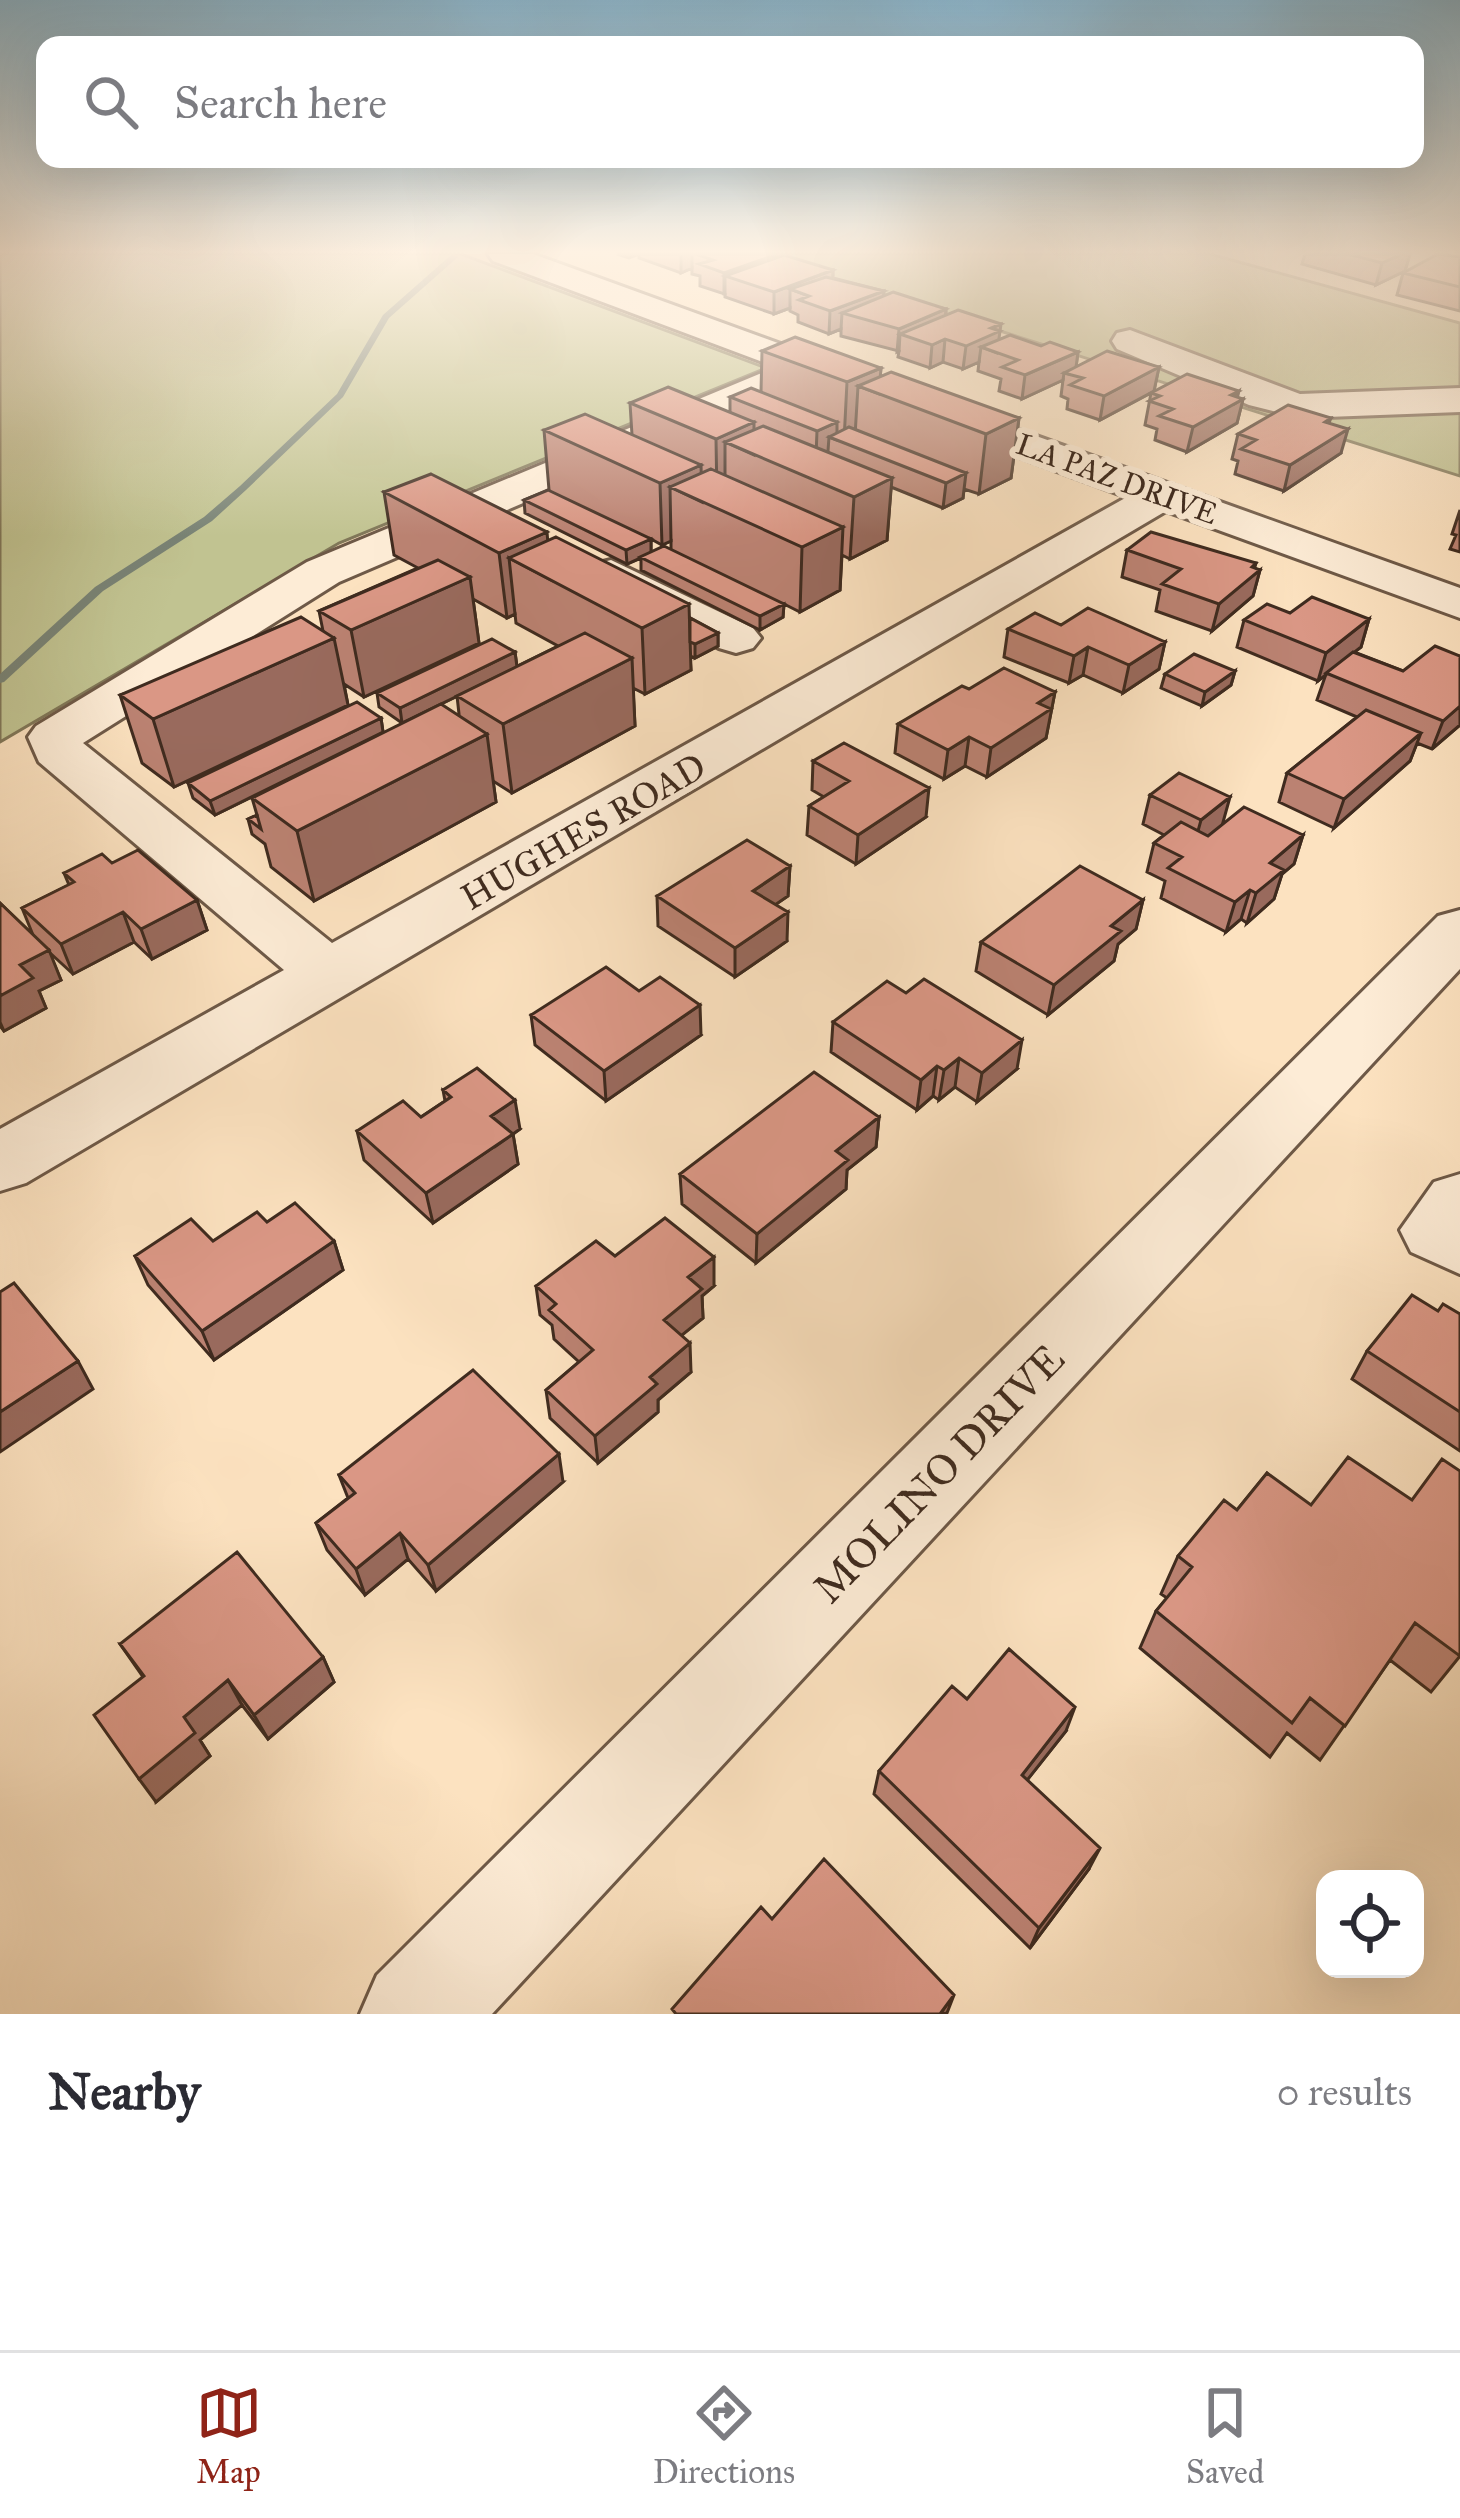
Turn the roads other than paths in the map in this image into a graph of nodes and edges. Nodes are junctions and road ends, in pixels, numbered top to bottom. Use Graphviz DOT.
graph roads {
  1 [pos="757,348"];
  2 [pos="1149,348"];
  3 [pos="808,367"];
  4 [pos="1460,400"];
  5 [pos="1163,495"];
  6 [pos="479,507"];
  7 [pos="1460,604"];
  8 [pos="736,638"];
  9 [pos="1452,953"];
  10 [pos="332,976"];
  11 [pos="0,1163"];
  12 [pos="1460,1203"];
  13 [pos="1460,1243"];
  14 [pos="416,2014"];
  1 -- 3 [label="street, LA PAZ DRIVE"];
  2 -- 4 [label="street"];
  3 -- 5 [label="street, LA PAZ DRIVE"];
  3 -- 6 [label="street"];
  5 -- 7 [label="street, LA PAZ DRIVE"];
  5 -- 10 [label="street, HUGHES ROAD"];
  6 -- 8 [label="street"];
  6 -- 10 [label="street"];
  9 -- 14 [label="street, MOLINO DRIVE"];
  10 -- 11 [label="street, HUGHES ROAD"];
  12 -- 13 [label="street"];
}
